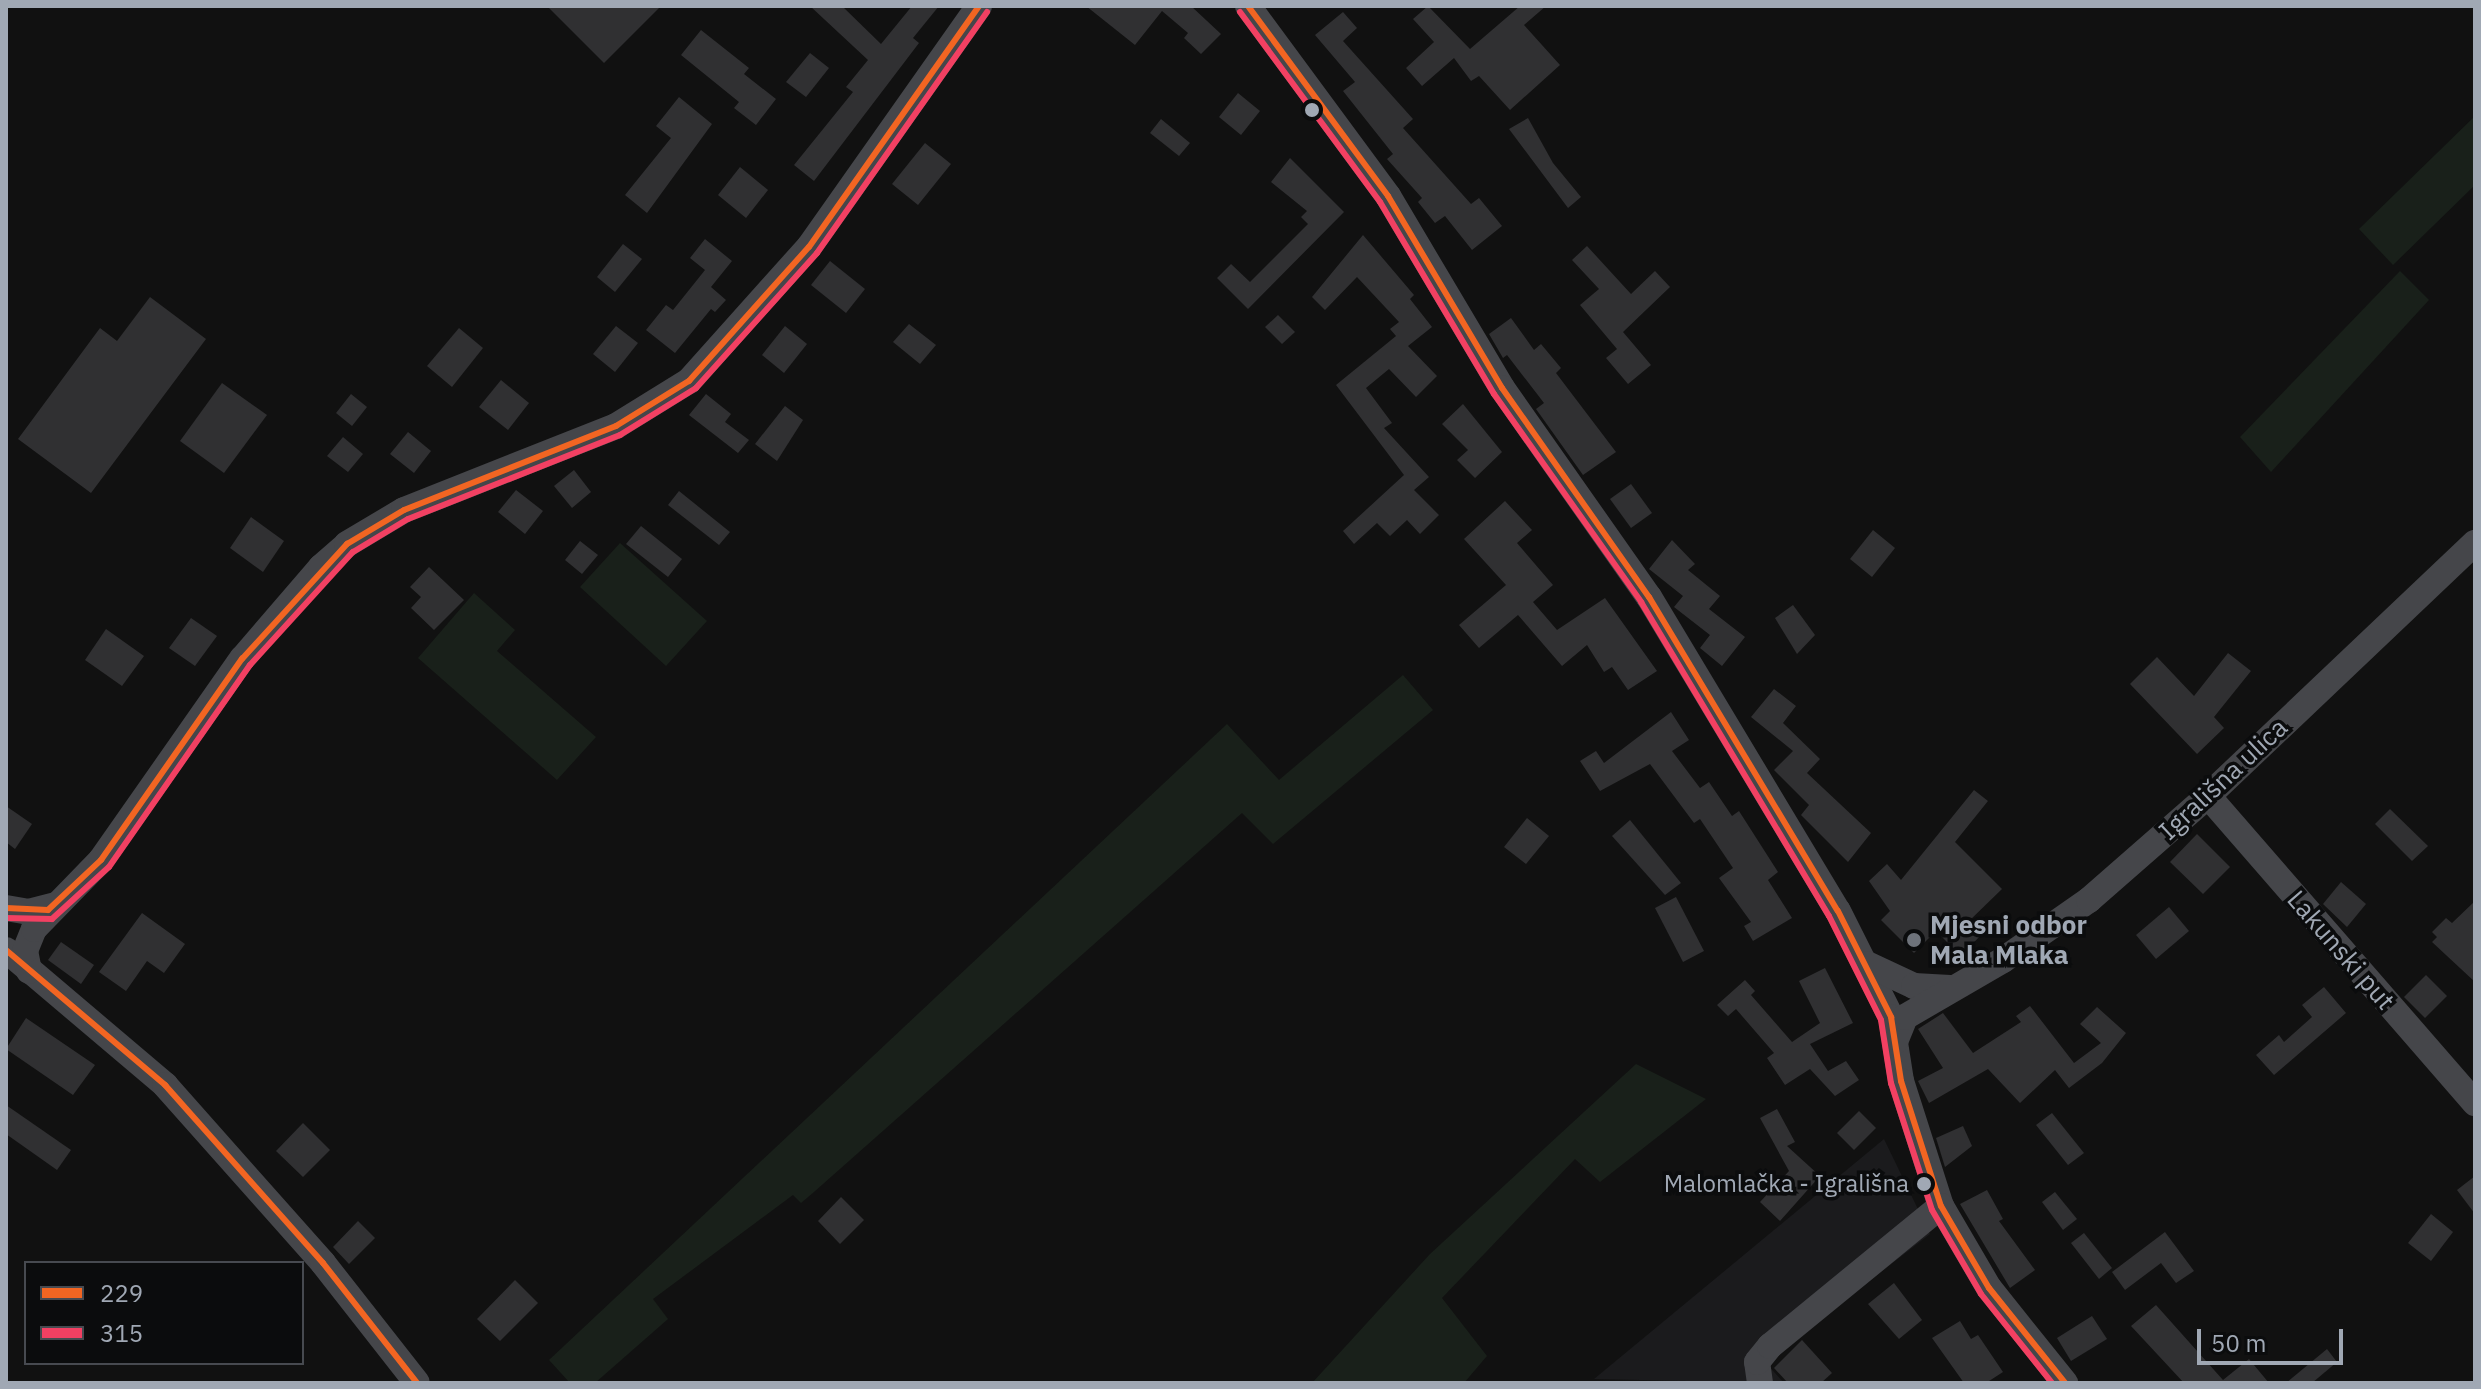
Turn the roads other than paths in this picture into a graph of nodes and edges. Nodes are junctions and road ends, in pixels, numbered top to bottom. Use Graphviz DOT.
graph roads {
  1 [pos="979,6"];
  2 [pos="1248,6"];
  3 [pos="2475,543"];
  4 [pos="2208,796"];
  5 [pos="56,905"];
  6 [pos="6,908"];
  7 [pos="6,950"];
  8 [pos="1867,964"];
  9 [pos="29,971"];
  10 [pos="1951,988"];
  11 [pos="1895,1042"];
  12 [pos="2475,1103"];
  13 [pos="1941,1206"];
  14 [pos="417,1383"];
  15 [pos="1760,1383"];
  16 [pos="2065,1383"];
  1 -- 5 [label="street"];
  2 -- 8 [label="street"];
  3 -- 4 [label="street, Igrališna ulica"];
  4 -- 10 [label="street, Igrališna ulica"];
  4 -- 12 [label="street, Lakunski put"];
  5 -- 6 [label="street"];
  5 -- 9 [label="street"];
  7 -- 9 [label="street"];
  8 -- 10 [label="street"];
  8 -- 11 [label="street"];
  9 -- 14 [label="street"];
  10 -- 11 [label="street, Igrališna ulica"];
  11 -- 13 [label="street"];
  13 -- 15 [label="street"];
  13 -- 16 [label="street"];
}
